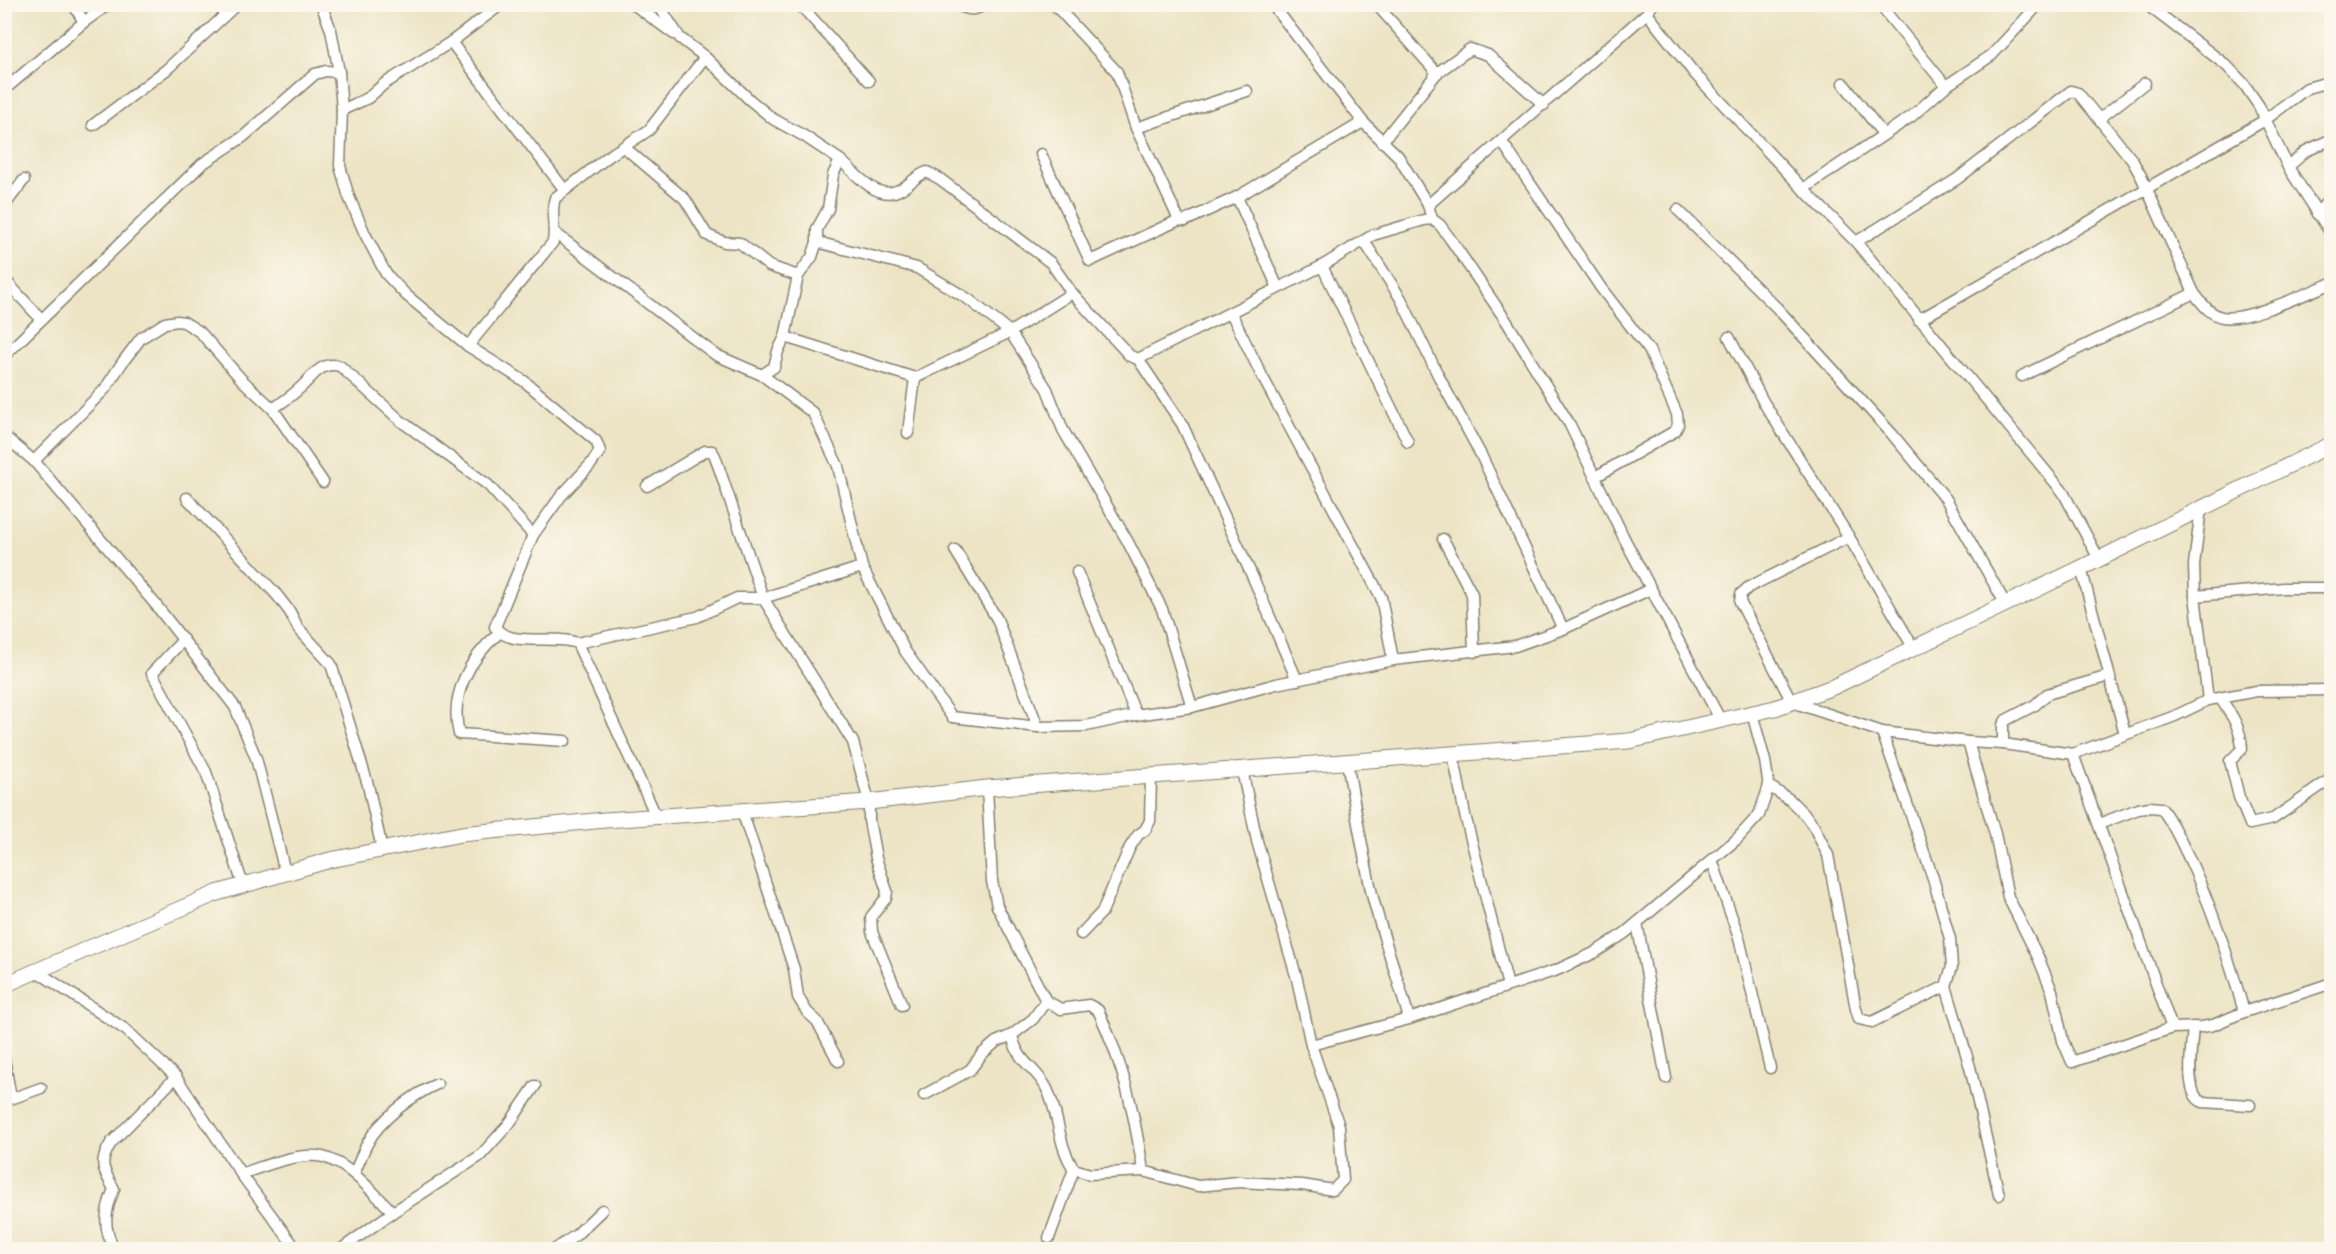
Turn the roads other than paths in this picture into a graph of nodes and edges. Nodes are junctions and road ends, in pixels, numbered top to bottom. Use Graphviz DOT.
graph roads {
  1 [pos="73,4"];
  2 [pos="109,4"];
  3 [pos="237,4"];
  4 [pos="321,4"];
  5 [pos="502,4"];
  6 [pos="633,4"];
  7 [pos="658,4"];
  8 [pos="957,4"];
  9 [pos="986,4"];
  10 [pos="1054,4"];
  11 [pos="1272,4"];
  12 [pos="1376,4"];
  13 [pos="1879,4"];
  14 [pos="2039,4"];
  15 [pos="2146,4"];
  16 [pos="802,6"];
  17 [pos="1650,9"];
  18 [pos="84,22"];
  19 [pos="680,38"];
  20 [pos="451,42"];
  21 [pos="705,57"];
  22 [pos="339,72"];
  23 [pos="1437,73"];
  24 [pos="869,81"];
  25 [pos="2331,81"];
  26 [pos="1843,83"];
  27 [pos="2145,83"];
  28 [pos="1946,86"];
  29 [pos="4,90"];
  30 [pos="1247,91"];
  31 [pos="1544,105"];
  32 [pos="342,110"];
  33 [pos="2099,119"];
  34 [pos="2265,120"];
  35 [pos="1363,122"];
  36 [pos="93,125"];
  37 [pos="1137,129"];
  38 [pos="1883,134"];
  39 [pos="2331,139"];
  40 [pos="1382,142"];
  41 [pos="1502,142"];
  42 [pos="624,147"];
  43 [pos="1041,154"];
  44 [pos="840,160"];
  45 [pos="2288,167"];
  46 [pos="24,180"];
  47 [pos="564,189"];
  48 [pos="1803,189"];
  49 [pos="2147,189"];
  50 [pos="2331,196"];
  51 [pos="1237,197"];
  52 [pos="1428,205"];
  53 [pos="4,206"];
  54 [pos="1678,210"];
  55 [pos="2317,214"];
  56 [pos="1432,219"];
  57 [pos="1179,220"];
  58 [pos="555,232"];
  59 [pos="2331,235"];
  60 [pos="1364,241"];
  61 [pos="817,242"];
  62 [pos="1856,242"];
  63 [pos="1322,266"];
  64 [pos="798,276"];
  65 [pos="4,279"];
  66 [pos="2331,283"];
  67 [pos="1278,288"];
  68 [pos="1072,293"];
  69 [pos="2194,293"];
  70 [pos="1231,313"];
  71 [pos="41,319"];
  72 [pos="1919,320"];
  73 [pos="1010,332"];
  74 [pos="785,337"];
  75 [pos="1729,337"];
  76 [pos="468,346"];
  77 [pos="4,356"];
  78 [pos="1138,359"];
  79 [pos="762,375"];
  80 [pos="2022,376"];
  81 [pos="915,378"];
  82 [pos="273,409"];
  83 [pos="908,433"];
  84 [pos="4,436"];
  85 [pos="1408,442"];
  86 [pos="2331,444"];
  87 [pos="33,460"];
  88 [pos="1595,477"];
  89 [pos="323,482"];
  90 [pos="647,486"];
  91 [pos="188,498"];
  92 [pos="2201,508"];
  93 [pos="533,535"];
  94 [pos="1849,537"];
  95 [pos="1443,539"];
  96 [pos="954,550"];
  97 [pos="2099,559"];
  98 [pos="862,567"];
  99 [pos="2080,568"];
  100 [pos="1077,572"];
  101 [pos="2331,588"];
  102 [pos="1650,589"];
  103 [pos="2195,596"];
  104 [pos="764,598"];
  105 [pos="2005,603"];
  106 [pos="1563,629"];
  107 [pos="499,633"];
  108 [pos="183,640"];
  109 [pos="577,644"];
  110 [pos="1913,647"];
  111 [pos="1474,652"];
  112 [pos="1393,660"];
  113 [pos="2109,676"];
  114 [pos="1297,680"];
  115 [pos="2331,690"];
  116 [pos="2220,698"];
  117 [pos="2208,700"];
  118 [pos="1792,702"];
  119 [pos="1192,706"];
  120 [pos="1752,713"];
  121 [pos="1136,715"];
  122 [pos="1721,721"];
  123 [pos="1038,727"];
  124 [pos="1882,732"];
  125 [pos="2125,734"];
  126 [pos="565,741"];
  127 [pos="1968,742"];
  128 [pos="2003,744"];
  129 [pos="1453,754"];
  130 [pos="2073,754"];
  131 [pos="1347,762"];
  132 [pos="1242,770"];
  133 [pos="1151,777"];
  134 [pos="2331,778"];
  135 [pos="1769,786"];
  136 [pos="987,788"];
  137 [pos="869,802"];
  138 [pos="742,811"];
  139 [pos="657,818"];
  140 [pos="2099,824"];
  141 [pos="382,849"];
  142 [pos="1712,860"];
  143 [pos="285,872"];
  144 [pos="243,885"];
  145 [pos="1637,923"];
  146 [pos="1081,934"];
  147 [pos="38,972"];
  148 [pos="2331,983"];
  149 [pos="4,985"];
  150 [pos="1508,986"];
  151 [pos="1946,986"];
  152 [pos="1046,1000"];
  153 [pos="902,1005"];
  154 [pos="2244,1012"];
  155 [pos="1409,1018"];
  156 [pos="2193,1027"];
  157 [pos="2172,1028"];
  158 [pos="1012,1035"];
  159 [pos="1311,1046"];
  160 [pos="4,1059"];
  161 [pos="838,1061"];
  162 [pos="1770,1068"];
  163 [pos="176,1077"];
  164 [pos="1666,1078"];
  165 [pos="437,1084"];
  166 [pos="535,1086"];
  167 [pos="41,1088"];
  168 [pos="924,1095"];
  169 [pos="8,1099"];
  170 [pos="2250,1105"];
  171 [pos="1074,1169"];
  172 [pos="1143,1171"];
  173 [pos="354,1173"];
  174 [pos="241,1174"];
  175 [pos="1999,1195"];
  176 [pos="602,1210"];
  177 [pos="393,1212"];
  178 [pos="1049,1238"];
  179 [pos="115,1250"];
  180 [pos="297,1250"];
  181 [pos="340,1250"];
  182 [pos="554,1250"];
  1 -- 18 [label="street"];
  2 -- 18 [label="street"];
  3 -- 36 [label="street"];
  4 -- 22 [label="street"];
  5 -- 20 [label="street"];
  6 -- 19 [label="street"];
  7 -- 19 [label="street"];
  8 -- 9 [label="street"];
  10 -- 37 [label="street"];
  11 -- 35 [label="street"];
  12 -- 23 [label="street"];
  13 -- 28 [label="street"];
  14 -- 28 [label="street"];
  15 -- 34 [label="street"];
  16 -- 24 [label="street"];
  17 -- 31 [label="street"];
  17 -- 48 [label="street"];
  18 -- 29 [label="street"];
  19 -- 21 [label="street"];
  20 -- 32 [label="street"];
  20 -- 47 [label="street"];
  21 -- 42 [label="street"];
  21 -- 44 [label="street"];
  22 -- 32 [label="street"];
  22 -- 71 [label="street"];
  23 -- 31 [label="street"];
  23 -- 40 [label="street"];
  25 -- 34 [label="street"];
  26 -- 38 [label="street"];
  27 -- 33 [label="street"];
  28 -- 38 [label="street"];
  30 -- 37 [label="street"];
  31 -- 41 [label="street"];
  32 -- 76 [label="street"];
  33 -- 49 [label="street"];
  33 -- 62 [label="street"];
  34 -- 45 [label="street"];
  34 -- 49 [label="street"];
  35 -- 40 [label="street"];
  35 -- 51 [label="street"];
  37 -- 57 [label="street"];
  38 -- 48 [label="street"];
  39 -- 45 [label="street"];
  40 -- 52 [label="street"];
  41 -- 52 [label="street"];
  41 -- 88 [label="street"];
  42 -- 47 [label="street"];
  42 -- 64 [label="street"];
  43 -- 57 [label="street"];
  44 -- 61 [label="street"];
  44 -- 68 [label="street"];
  45 -- 55 [label="street"];
  46 -- 53 [label="street"];
  47 -- 58 [label="street"];
  48 -- 62 [label="street"];
  49 -- 69 [label="street"];
  49 -- 72 [label="street"];
  50 -- 55 [label="street"];
  51 -- 57 [label="street"];
  51 -- 67 [label="street"];
  52 -- 56 [label="street"];
  54 -- 105 [label="street"];
  55 -- 59 [label="street"];
  56 -- 60 [label="street"];
  56 -- 88 [label="street"];
  58 -- 76 [label="street"];
  58 -- 79 [label="street"];
  60 -- 63 [label="street"];
  60 -- 106 [label="street"];
  61 -- 64 [label="street"];
  61 -- 73 [label="street"];
  62 -- 72 [label="street"];
  63 -- 67 [label="street"];
  63 -- 85 [label="street"];
  64 -- 74 [label="street"];
  65 -- 71 [label="street"];
  66 -- 69 [label="street"];
  67 -- 70 [label="street"];
  68 -- 73 [label="street"];
  68 -- 78 [label="street"];
  69 -- 80 [label="street"];
  70 -- 78 [label="street"];
  70 -- 112 [label="street"];
  71 -- 77 [label="street"];
  72 -- 97 [label="street"];
  73 -- 81 [label="street"];
  73 -- 119 [label="street"];
  74 -- 79 [label="street"];
  74 -- 81 [label="street"];
  75 -- 94 [label="street"];
  76 -- 93 [label="street"];
  78 -- 114 [label="street"];
  79 -- 98 [label="street"];
  81 -- 83 [label="street"];
  82 -- 87 [label="street"];
  82 -- 89 [label="street"];
  82 -- 93 [label="street"];
  84 -- 87 [label="street"];
  86 -- 92 [label="street"];
  87 -- 108 [label="street"];
  88 -- 102 [label="street"];
  90 -- 104 [label="street"];
  91 -- 141 [label="street"];
  92 -- 97 [label="street"];
  92 -- 103 [label="street"];
  93 -- 107 [label="street"];
  94 -- 110 [label="street"];
  94 -- 118 [label="street"];
  95 -- 111 [label="street"];
  96 -- 123 [label="street"];
  97 -- 99 [label="street"];
  98 -- 104 [label="street"];
  98 -- 123 [label="street"];
  99 -- 105 [label="street"];
  99 -- 113 [label="street"];
  100 -- 121 [label="street"];
  101 -- 103 [label="street"];
  102 -- 106 [label="street"];
  102 -- 122 [label="street"];
  103 -- 117 [label="street"];
  104 -- 109 [label="street"];
  104 -- 137 [label="street"];
  105 -- 110 [label="street"];
  106 -- 111 [label="street"];
  107 -- 109 [label="street"];
  107 -- 126 [label="street"];
  108 -- 143 [label="street"];
  108 -- 144 [label="street"];
  109 -- 139 [label="street"];
  110 -- 118 [label="street"];
  111 -- 112 [label="street"];
  112 -- 114 [label="street"];
  113 -- 125 [label="street"];
  113 -- 128 [label="street"];
  114 -- 119 [label="street"];
  115 -- 116 [label="street"];
  116 -- 117 [label="street"];
  116 -- 134 [label="street"];
  117 -- 125 [label="street"];
  118 -- 120 [label="street"];
  118 -- 124 [label="street"];
  119 -- 121 [label="street"];
  120 -- 122 [label="street"];
  120 -- 135 [label="street"];
  121 -- 123 [label="street"];
  122 -- 129 [label="street"];
  124 -- 127 [label="street"];
  124 -- 151 [label="street"];
  125 -- 130 [label="street"];
  127 -- 128 [label="street"];
  127 -- 157 [label="street"];
  128 -- 130 [label="street"];
  129 -- 131 [label="street"];
  129 -- 150 [label="street"];
  130 -- 140 [label="street"];
  131 -- 132 [label="street"];
  131 -- 155 [label="street"];
  132 -- 133 [label="street"];
  132 -- 159 [label="street"];
  133 -- 136 [label="street"];
  133 -- 146 [label="street"];
  135 -- 142 [label="street"];
  135 -- 151 [label="street"];
  136 -- 137 [label="street"];
  136 -- 152 [label="street"];
  137 -- 138 [label="street"];
  137 -- 153 [label="street"];
  138 -- 139 [label="street"];
  138 -- 161 [label="street"];
  139 -- 141 [label="street"];
  140 -- 154 [label="street"];
  140 -- 157 [label="street"];
  141 -- 143 [label="street"];
  142 -- 145 [label="street"];
  142 -- 162 [label="street"];
  143 -- 144 [label="street"];
  144 -- 147 [label="street"];
  145 -- 150 [label="street"];
  145 -- 164 [label="street"];
  147 -- 149 [label="street"];
  147 -- 163 [label="street"];
  148 -- 154 [label="street"];
  150 -- 155 [label="street"];
  151 -- 175 [label="street"];
  152 -- 158 [label="street"];
  152 -- 172 [label="street"];
  154 -- 156 [label="street"];
  155 -- 159 [label="street"];
  156 -- 157 [label="street"];
  156 -- 170 [label="street"];
  158 -- 168 [label="street"];
  158 -- 171 [label="street"];
  159 -- 172 [label="street"];
  160 -- 169 [label="street"];
  163 -- 174 [label="street"];
  163 -- 179 [label="street"];
  165 -- 173 [label="street"];
  166 -- 177 [label="street"];
  167 -- 169 [label="street"];
  171 -- 172 [label="street"];
  171 -- 178 [label="street"];
  173 -- 174 [label="street"];
  173 -- 177 [label="street"];
  174 -- 180 [label="street"];
  176 -- 182 [label="street"];
  177 -- 181 [label="street"];
}
